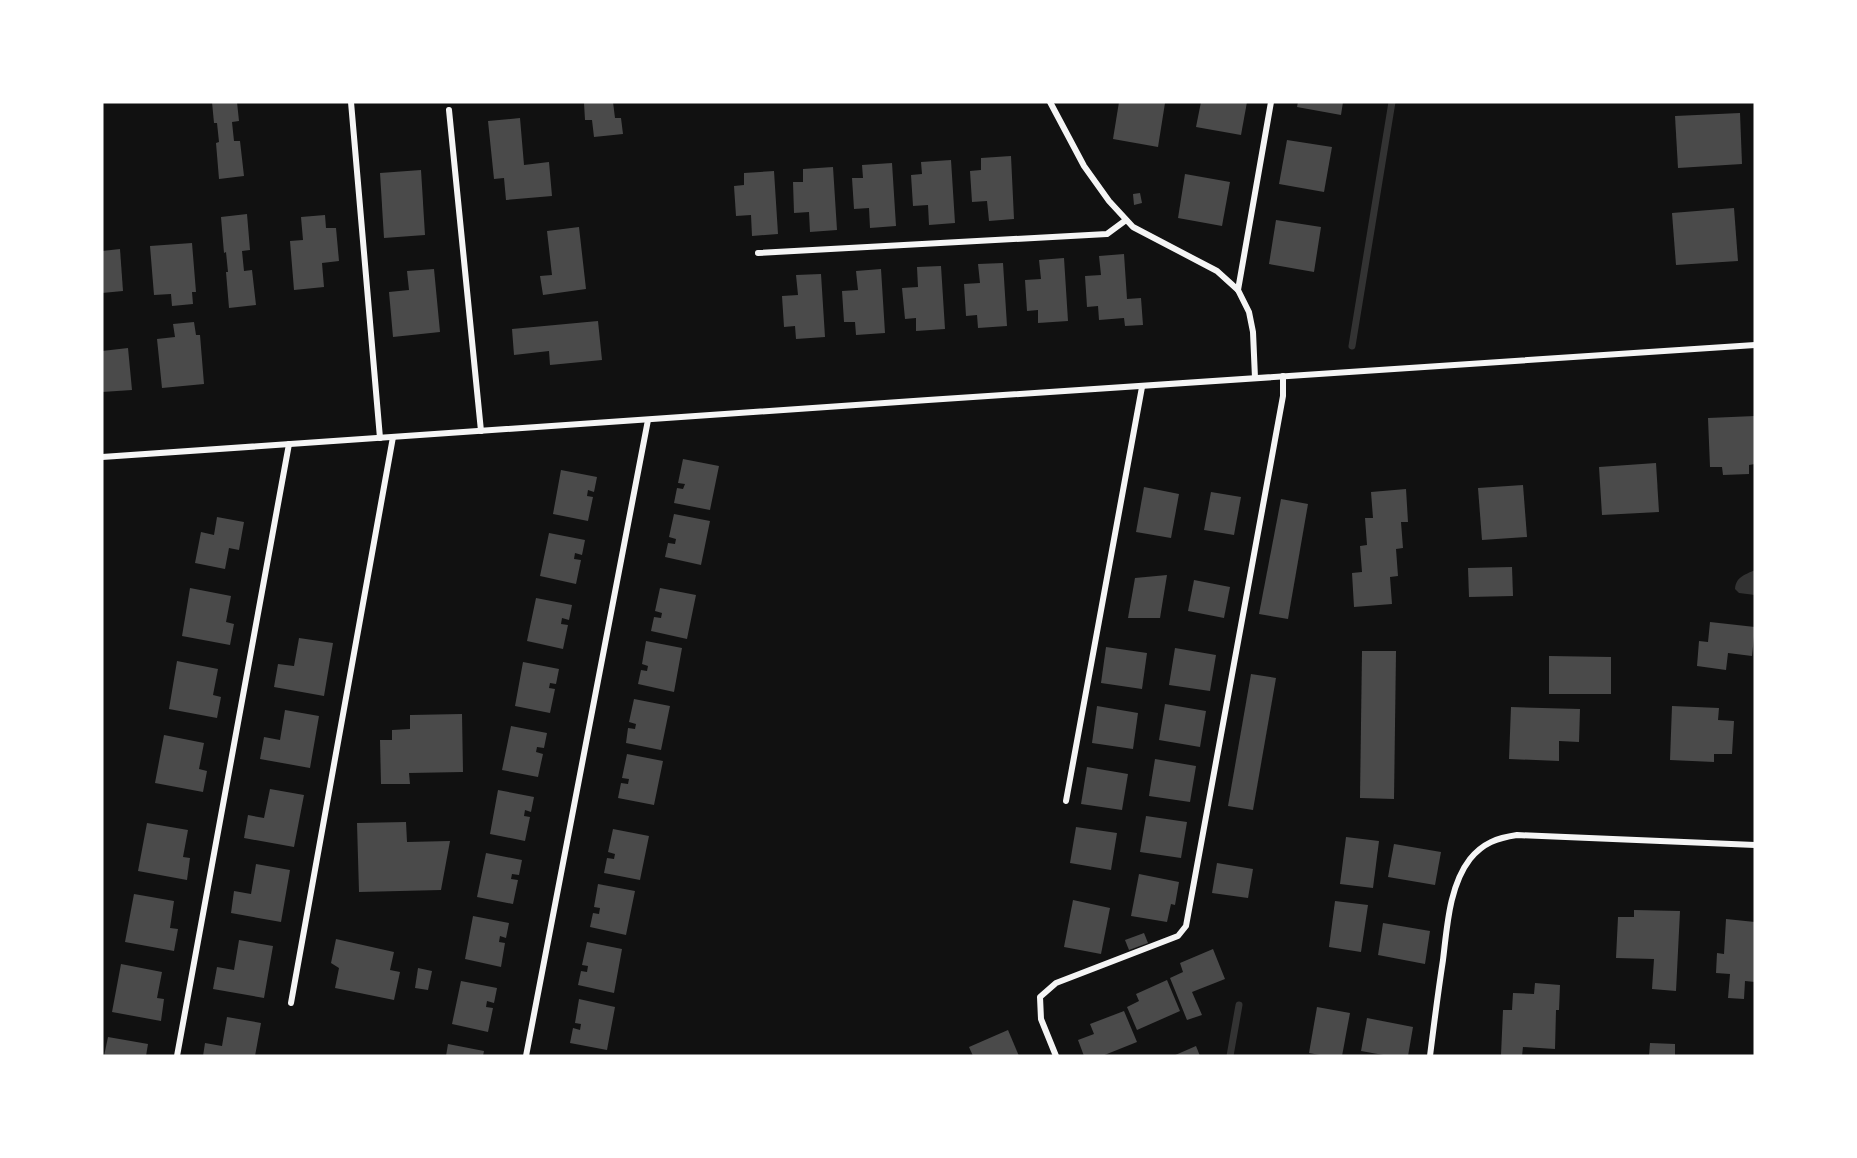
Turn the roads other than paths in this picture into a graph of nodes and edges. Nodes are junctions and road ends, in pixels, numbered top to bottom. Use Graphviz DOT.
graph roads {
  1 [pos="351,102"];
  2 [pos="1050,102"];
  3 [pos="1271,102"];
  4 [pos="449,110"];
  5 [pos="1126,220"];
  6 [pos="758,254"];
  7 [pos="1238,290"];
  8 [pos="1755,345"];
  9 [pos="1283,376"];
  10 [pos="1255,378"];
  11 [pos="1142,387"];
  12 [pos="648,420"];
  13 [pos="481,431"];
  14 [pos="393,437"];
  15 [pos="380,438"];
  16 [pos="289,444"];
  17 [pos="102,457"];
  18 [pos="1066,801"];
  19 [pos="1755,845"];
  20 [pos="291,1003"];
  21 [pos="177,1056"];
  22 [pos="526,1056"];
  23 [pos="1056,1056"];
  24 [pos="1430,1056"];
  1 -- 15 [label="street"];
  2 -- 5 [label="street"];
  3 -- 7 [label="street"];
  4 -- 13 [label="street"];
  5 -- 6 [label="street"];
  5 -- 7 [label="street"];
  7 -- 10 [label="street"];
  8 -- 9 [label="street"];
  9 -- 10 [label="street"];
  9 -- 23 [label="street"];
  10 -- 11 [label="street"];
  11 -- 12 [label="street"];
  11 -- 18 [label="street"];
  12 -- 13 [label="street"];
  12 -- 22 [label="street"];
  13 -- 14 [label="street"];
  14 -- 15 [label="street"];
  14 -- 20 [label="street"];
  15 -- 16 [label="street"];
  16 -- 17 [label="street"];
  16 -- 21 [label="street"];
  19 -- 24 [label="street"];
}
